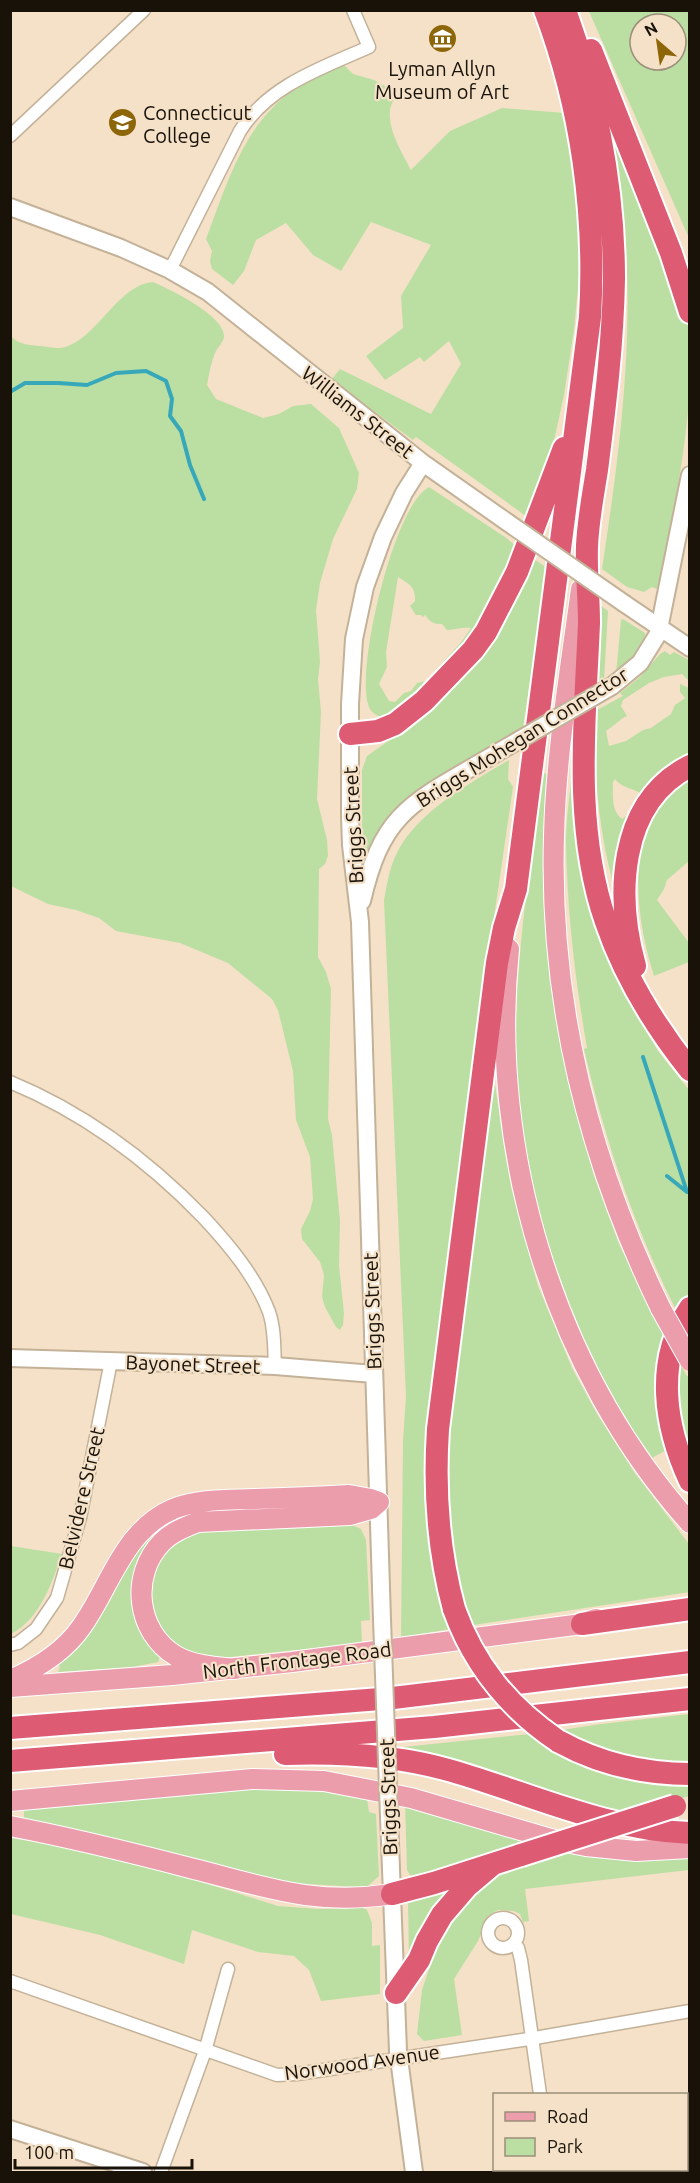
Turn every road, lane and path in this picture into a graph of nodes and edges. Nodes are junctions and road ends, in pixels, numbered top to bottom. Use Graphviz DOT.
graph roads {
  1 [pos="144,10"];
  2 [pos="353,10"];
  3 [pos="545,10"];
  4 [pos="566,10"];
  5 [pos="10,136"];
  6 [pos="10,207"];
  7 [pos="170,270"];
  8 [pos="690,312"];
  9 [pos="580,402"];
  10 [pos="423,463"];
  11 [pos="690,475"];
  12 [pos="587,546"];
  13 [pos="660,628"];
  14 [pos="690,648"];
  15 [pos="350,734"];
  16 [pos="690,766"];
  17 [pos="516,889"];
  18 [pos="359,914"];
  19 [pos="658,1026"];
  20 [pos="690,1070"];
  21 [pos="10,1082"];
  22 [pos="690,1308"];
  23 [pos="10,1358"];
  24 [pos="111,1361"];
  25 [pos="690,1361"];
  26 [pos="275,1366"];
  27 [pos="374,1374"];
  28 [pos="690,1481"];
  29 [pos="379,1502"];
  30 [pos="690,1523"];
  31 [pos="690,1599"];
  32 [pos="690,1609"];
  33 [pos="582,1624"];
  34 [pos="10,1645"];
  35 [pos="690,1662"];
  36 [pos="235,1669"];
  37 [pos="10,1680"];
  38 [pos="10,1687"];
  39 [pos="690,1699"];
  40 [pos="10,1728"];
  41 [pos="210,1745"];
  42 [pos="10,1761"];
  43 [pos="690,1774"];
  44 [pos="10,1801"];
  45 [pos="682,1804"];
  46 [pos="10,1826"];
  47 [pos="690,1833"];
  48 [pos="690,1848"];
  49 [pos="493,1864"];
  50 [pos="392,1894"];
  51 [pos="514,1943"];
  52 [pos="228,1969"];
  53 [pos="10,1981"];
  54 [pos="396,1993"];
  55 [pos="690,2011"];
  56 [pos="532,2038"];
  57 [pos="205,2051"];
  58 [pos="399,2058"];
  59 [pos="540,2093"];
  60 [pos="10,2129"];
  61 [pos="143,2172"];
  62 [pos="161,2172"];
  63 [pos="414,2172"];
  1 -- 5 [label="street"];
  2 -- 7 [label="street"];
  3 -- 9 [label="highway"];
  4 -- 8 [label="highway"];
  4 -- 12 [label="highway"];
  6 -- 7 [label="main road, Williams Street"];
  7 -- 10 [label="main road, Williams Street"];
  9 -- 15 [label="highway"];
  9 -- 17 [label="highway"];
  10 -- 13 [label="main road, Williams Street, bridge"];
  10 -- 15 [label="main road, Briggs Street"];
  11 -- 13 [label="main road, Briggs Mohegan Connector"];
  12 -- 19 [label="highway"];
  12 -- 25 [label="main road, bridge"];
  13 -- 14 [label="main road, Williams Street"];
  13 -- 18 [label="main road, Briggs Mohegan Connector, bridge"];
  15 -- 18 [label="main road, Briggs Street"];
  16 -- 19 [label="highway"];
  17 -- 30 [label="main road"];
  17 -- 43 [label="highway, bridge"];
  18 -- 27 [label="main road, Briggs Street"];
  19 -- 20 [label="highway"];
  21 -- 26 [label="street"];
  22 -- 28 [label="highway"];
  23 -- 24 [label="main road, Bayonet Street"];
  24 -- 26 [label="main road, Bayonet Street"];
  24 -- 34 [label="street, Belvidere Street"];
  26 -- 27 [label="main road, Bayonet Street"];
  27 -- 29 [label="main road, Briggs Street"];
  29 -- 36 [label="main road"];
  29 -- 37 [label="main road"];
  29 -- 50 [label="main road, Briggs Street, bridge"];
  31 -- 33 [label="main road, North Frontage Road"];
  32 -- 33 [label="highway"];
  33 -- 36 [label="main road, North Frontage Road"];
  35 -- 40 [label="highway"];
  36 -- 38 [label="main road, North Frontage Road"];
  39 -- 41 [label="highway"];
  41 -- 42 [label="highway"];
  41 -- 47 [label="highway"];
  44 -- 48 [label="main road"];
  45 -- 49 [label="highway, bridge"];
  46 -- 50 [label="main road"];
  49 -- 50 [label="highway"];
  49 -- 54 [label="highway"];
  50 -- 54 [label="main road, Briggs Street"];
  51 -- 56 [label="street"];
  52 -- 57 [label="street"];
  53 -- 57 [label="street, Norwood Avenue"];
  54 -- 58 [label="main road, Briggs Street"];
  55 -- 56 [label="street, Norwood Avenue"];
  56 -- 58 [label="street, Norwood Avenue"];
  56 -- 59 [label="street"];
  57 -- 58 [label="street, Norwood Avenue"];
  57 -- 62 [label="street"];
  58 -- 63 [label="main road, Briggs Street"];
  60 -- 61 [label="main road"];
}
